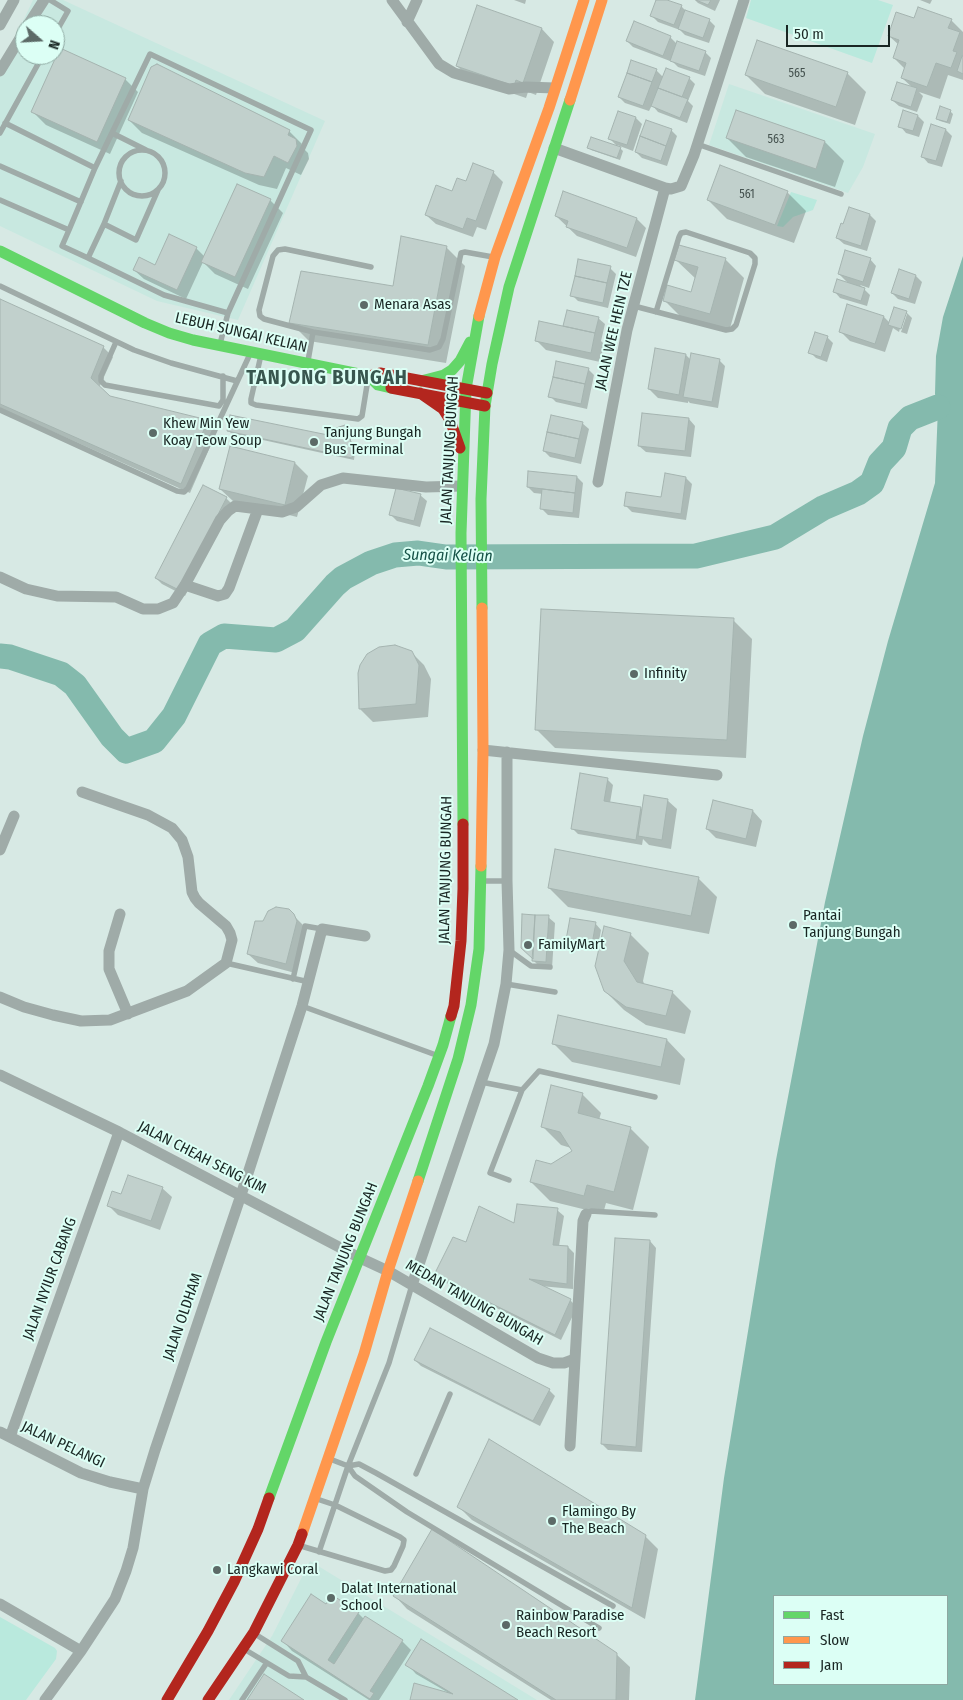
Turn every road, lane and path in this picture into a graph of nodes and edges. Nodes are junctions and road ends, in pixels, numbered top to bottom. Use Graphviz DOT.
graph roads {
  1 [pos="14,0"];
  2 [pos="44,0"];
  3 [pos="50,0"];
  4 [pos="392,0"];
  5 [pos="418,0"];
  6 [pos="584,0"];
  7 [pos="602,0"];
  8 [pos="744,0"];
  9 [pos="34,15"];
  10 [pos="65,16"];
  11 [pos="407,22"];
  12 [pos="0,25"];
  13 [pos="15,46"];
  14 [pos="37,65"];
  15 [pos="0,70"];
  16 [pos="555,88"];
  17 [pos="5,123"];
  18 [pos="0,133"];
  19 [pos="112,133"];
  20 [pos="697,144"];
  21 [pos="554,148"];
  22 [pos="150,152"];
  23 [pos="0,166"];
  24 [pos="95,168"];
  25 [pos="121,181"];
  26 [pos="665,188"];
  27 [pos="158,190"];
  28 [pos="840,194"];
  29 [pos="0,200"];
  30 [pos="80,202"];
  31 [pos="104,224"];
  32 [pos="69,230"];
  33 [pos="1,252"];
  34 [pos="88,258"];
  35 [pos="495,258"];
  36 [pos="371,267"];
  37 [pos="0,286"];
  38 [pos="634,306"];
  39 [pos="656,312"];
  40 [pos="228,313"];
  41 [pos="476,329"];
  42 [pos="313,332"];
  43 [pos="116,342"];
  44 [pos="220,345"];
  45 [pos="256,352"];
  46 [pos="307,363"];
  47 [pos="223,376"];
  48 [pos="369,376"];
  49 [pos="237,380"];
  50 [pos="420,387"];
  51 [pos="466,389"];
  52 [pos="487,393"];
  53 [pos="465,402"];
  54 [pos="485,406"];
  55 [pos="0,410"];
  56 [pos="463,458"];
  57 [pos="598,482"];
  58 [pos="462,486"];
  59 [pos="258,509"];
  60 [pos="0,577"];
  61 [pos="185,585"];
  62 [pos="483,750"];
  63 [pos="507,752"];
  64 [pos="717,775"];
  65 [pos="82,792"];
  66 [pos="14,816"];
  67 [pos="0,850"];
  68 [pos="507,880"];
  69 [pos="481,881"];
  70 [pos="120,914"];
  71 [pos="322,929"];
  72 [pos="365,936"];
  73 [pos="509,950"];
  74 [pos="226,963"];
  75 [pos="550,968"];
  76 [pos="293,979"];
  77 [pos="309,982"];
  78 [pos="506,984"];
  79 [pos="555,992"];
  80 [pos="0,997"];
  81 [pos="302,1006"];
  82 [pos="128,1014"];
  83 [pos="439,1056"];
  84 [pos="0,1075"];
  85 [pos="481,1082"];
  86 [pos="522,1090"];
  87 [pos="656,1097"];
  88 [pos="119,1132"];
  89 [pos="509,1180"];
  90 [pos="241,1195"];
  91 [pos="586,1214"];
  92 [pos="656,1215"];
  93 [pos="360,1258"];
  94 [pos="388,1271"];
  95 [pos="412,1285"];
  96 [pos="575,1359"];
  97 [pos="450,1394"];
  98 [pos="5,1434"];
  99 [pos="570,1446"];
  100 [pos="328,1458"];
  101 [pos="348,1466"];
  102 [pos="416,1474"];
  103 [pos="143,1489"];
  104 [pos="315,1498"];
  105 [pos="335,1504"];
  106 [pos="298,1545"];
  107 [pos="319,1552"];
  108 [pos="0,1604"];
  109 [pos="613,1606"];
  110 [pos="599,1628"];
  111 [pos="254,1632"];
  112 [pos="243,1649"];
  113 [pos="81,1651"];
  114 [pos="266,1664"];
  115 [pos="306,1677"];
  116 [pos="45,1700"];
  117 [pos="167,1700"];
  118 [pos="208,1700"];
  119 [pos="242,1700"];
  120 [pos="345,1700"];
  1 -- 12 [label="street"];
  2 -- 9 [label="street"];
  3 -- 10 [label="lane"];
  4 -- 11 [label="street"];
  5 -- 11 [label="street"];
  6 -- 16 [label="main road, JALAN TANJUNG BUNGAH"];
  7 -- 21 [label="main road"];
  8 -- 20 [label="street"];
  11 -- 16 [label="street"];
  13 -- 15 [label="street"];
  14 -- 17 [label="lane"];
  16 -- 35 [label="main road, JALAN TANJUNG BUNGAH"];
  17 -- 18 [label="lane"];
  17 -- 24 [label="lane"];
  19 -- 22 [label="lane"];
  19 -- 24 [label="lane"];
  19 -- 40 [label="lane"];
  20 -- 26 [label="street"];
  20 -- 28 [label="lane"];
  21 -- 26 [label="street"];
  21 -- 52 [label="main road"];
  22 -- 25 [label="lane"];
  22 -- 27 [label="lane"];
  23 -- 30 [label="lane"];
  24 -- 30 [label="lane"];
  25 -- 27 [label="lane"];
  25 -- 31 [label="lane"];
  26 -- 38 [label="street, JALAN WEE HEIN TZE"];
  27 -- 31 [label="lane"];
  29 -- 32 [label="lane"];
  30 -- 32 [label="lane"];
  31 -- 34 [label="lane"];
  32 -- 34 [label="lane"];
  33 -- 44 [label="main road, LEBUH SUNGAI KELIAN"];
  34 -- 40 [label="lane"];
  35 -- 41 [label="main road, JALAN TANJUNG BUNGAH"];
  35 -- 42 [label="lane"];
  36 -- 42 [label="lane"];
  37 -- 43 [label="lane"];
  38 -- 39 [label="lane"];
  38 -- 57 [label="street, JALAN WEE HEIN TZE"];
  39 -- 39 [label="lane"];
  40 -- 44 [label="lane"];
  41 -- 50 [label="main road"];
  41 -- 51 [label="main road, JALAN TANJUNG BUNGAH"];
  42 -- 46 [label="lane"];
  43 -- 47 [label="lane"];
  43 -- 47 [label="lane"];
  44 -- 45 [label="main road, LEBUH SUNGAI KELIAN"];
  45 -- 46 [label="main road, LEBUH SUNGAI KELIAN"];
  45 -- 48 [label="lane"];
  45 -- 49 [label="lane"];
  46 -- 48 [label="main road, LEBUH SUNGAI KELIAN"];
  47 -- 49 [label="lane"];
  48 -- 50 [label="main road, LEBUH SUNGAI KELIAN"];
  49 -- 55 [label="lane"];
  50 -- 51 [label="main road, LEBUH SUNGAI KELIAN"];
  50 -- 53 [label="main road, LEBUH SUNGAI KELIAN"];
  50 -- 56 [label="main road"];
  51 -- 52 [label="main road, LEBUH SUNGAI KELIAN"];
  51 -- 53 [label="main road, JALAN TANJUNG BUNGAH"];
  52 -- 54 [label="main road"];
  53 -- 54 [label="main road, LEBUH SUNGAI KELIAN"];
  53 -- 56 [label="main road, JALAN TANJUNG BUNGAH"];
  54 -- 62 [label="main road"];
  56 -- 58 [label="main road, JALAN TANJUNG BUNGAH"];
  58 -- 59 [label="street"];
  58 -- 83 [label="main road, JALAN TANJUNG BUNGAH"];
  59 -- 61 [label="street"];
  59 -- 61 [label="street"];
  60 -- 61 [label="street"];
  62 -- 63 [label="street"];
  62 -- 69 [label="main road"];
  63 -- 64 [label="street"];
  63 -- 68 [label="street"];
  65 -- 74 [label="street"];
  66 -- 67 [label="street"];
  68 -- 69 [label="lane"];
  68 -- 73 [label="street"];
  69 -- 94 [label="main road"];
  70 -- 82 [label="street"];
  71 -- 72 [label="street"];
  71 -- 76 [label="lane"];
  71 -- 77 [label="street, JALAN OLDHAM"];
  73 -- 75 [label="lane"];
  73 -- 78 [label="street"];
  74 -- 76 [label="lane"];
  74 -- 82 [label="street"];
  76 -- 77 [label="lane"];
  77 -- 81 [label="street, JALAN OLDHAM"];
  78 -- 79 [label="lane"];
  78 -- 85 [label="street"];
  80 -- 82 [label="street"];
  81 -- 83 [label="lane"];
  81 -- 90 [label="street, JALAN OLDHAM"];
  83 -- 93 [label="main road, JALAN TANJUNG BUNGAH"];
  84 -- 88 [label="street, JALAN CHEAH SENG KIM"];
  85 -- 86 [label="lane"];
  85 -- 95 [label="street"];
  86 -- 87 [label="lane"];
  86 -- 89 [label="lane"];
  88 -- 90 [label="street, JALAN CHEAH SENG KIM"];
  88 -- 98 [label="street, JALAN NYIUR CABANG"];
  90 -- 93 [label="street, JALAN CHEAH SENG KIM"];
  90 -- 103 [label="street, JALAN OLDHAM"];
  91 -- 92 [label="lane"];
  91 -- 96 [label="street"];
  93 -- 94 [label="street, JALAN CHEAH SENG KIM"];
  93 -- 117 [label="main road, JALAN TANJUNG BUNGAH"];
  94 -- 95 [label="street, MEDAN TANJUNG BUNGAH"];
  94 -- 100 [label="main road"];
  95 -- 96 [label="street, MEDAN TANJUNG BUNGAH"];
  95 -- 101 [label="lane"];
  96 -- 99 [label="street"];
  97 -- 102 [label="lane"];
  98 -- 103 [label="street, JALAN PELANGI"];
  100 -- 101 [label="lane"];
  100 -- 104 [label="main road"];
  101 -- 105 [label="lane"];
  101 -- 109 [label="lane"];
  101 -- 110 [label="lane"];
  103 -- 113 [label="street, JALAN OLDHAM"];
  104 -- 105 [label="lane"];
  104 -- 106 [label="main road"];
  105 -- 107 [label="lane"];
  105 -- 107 [label="lane"];
  106 -- 107 [label="lane"];
  106 -- 111 [label="main road"];
  108 -- 113 [label="street"];
  111 -- 112 [label="main road"];
  111 -- 115 [label="lane"];
  112 -- 114 [label="lane"];
  112 -- 118 [label="main road"];
  113 -- 116 [label="street, JALAN OLDHAM"];
  114 -- 115 [label="lane"];
  114 -- 119 [label="lane"];
  115 -- 120 [label="lane"];
}
